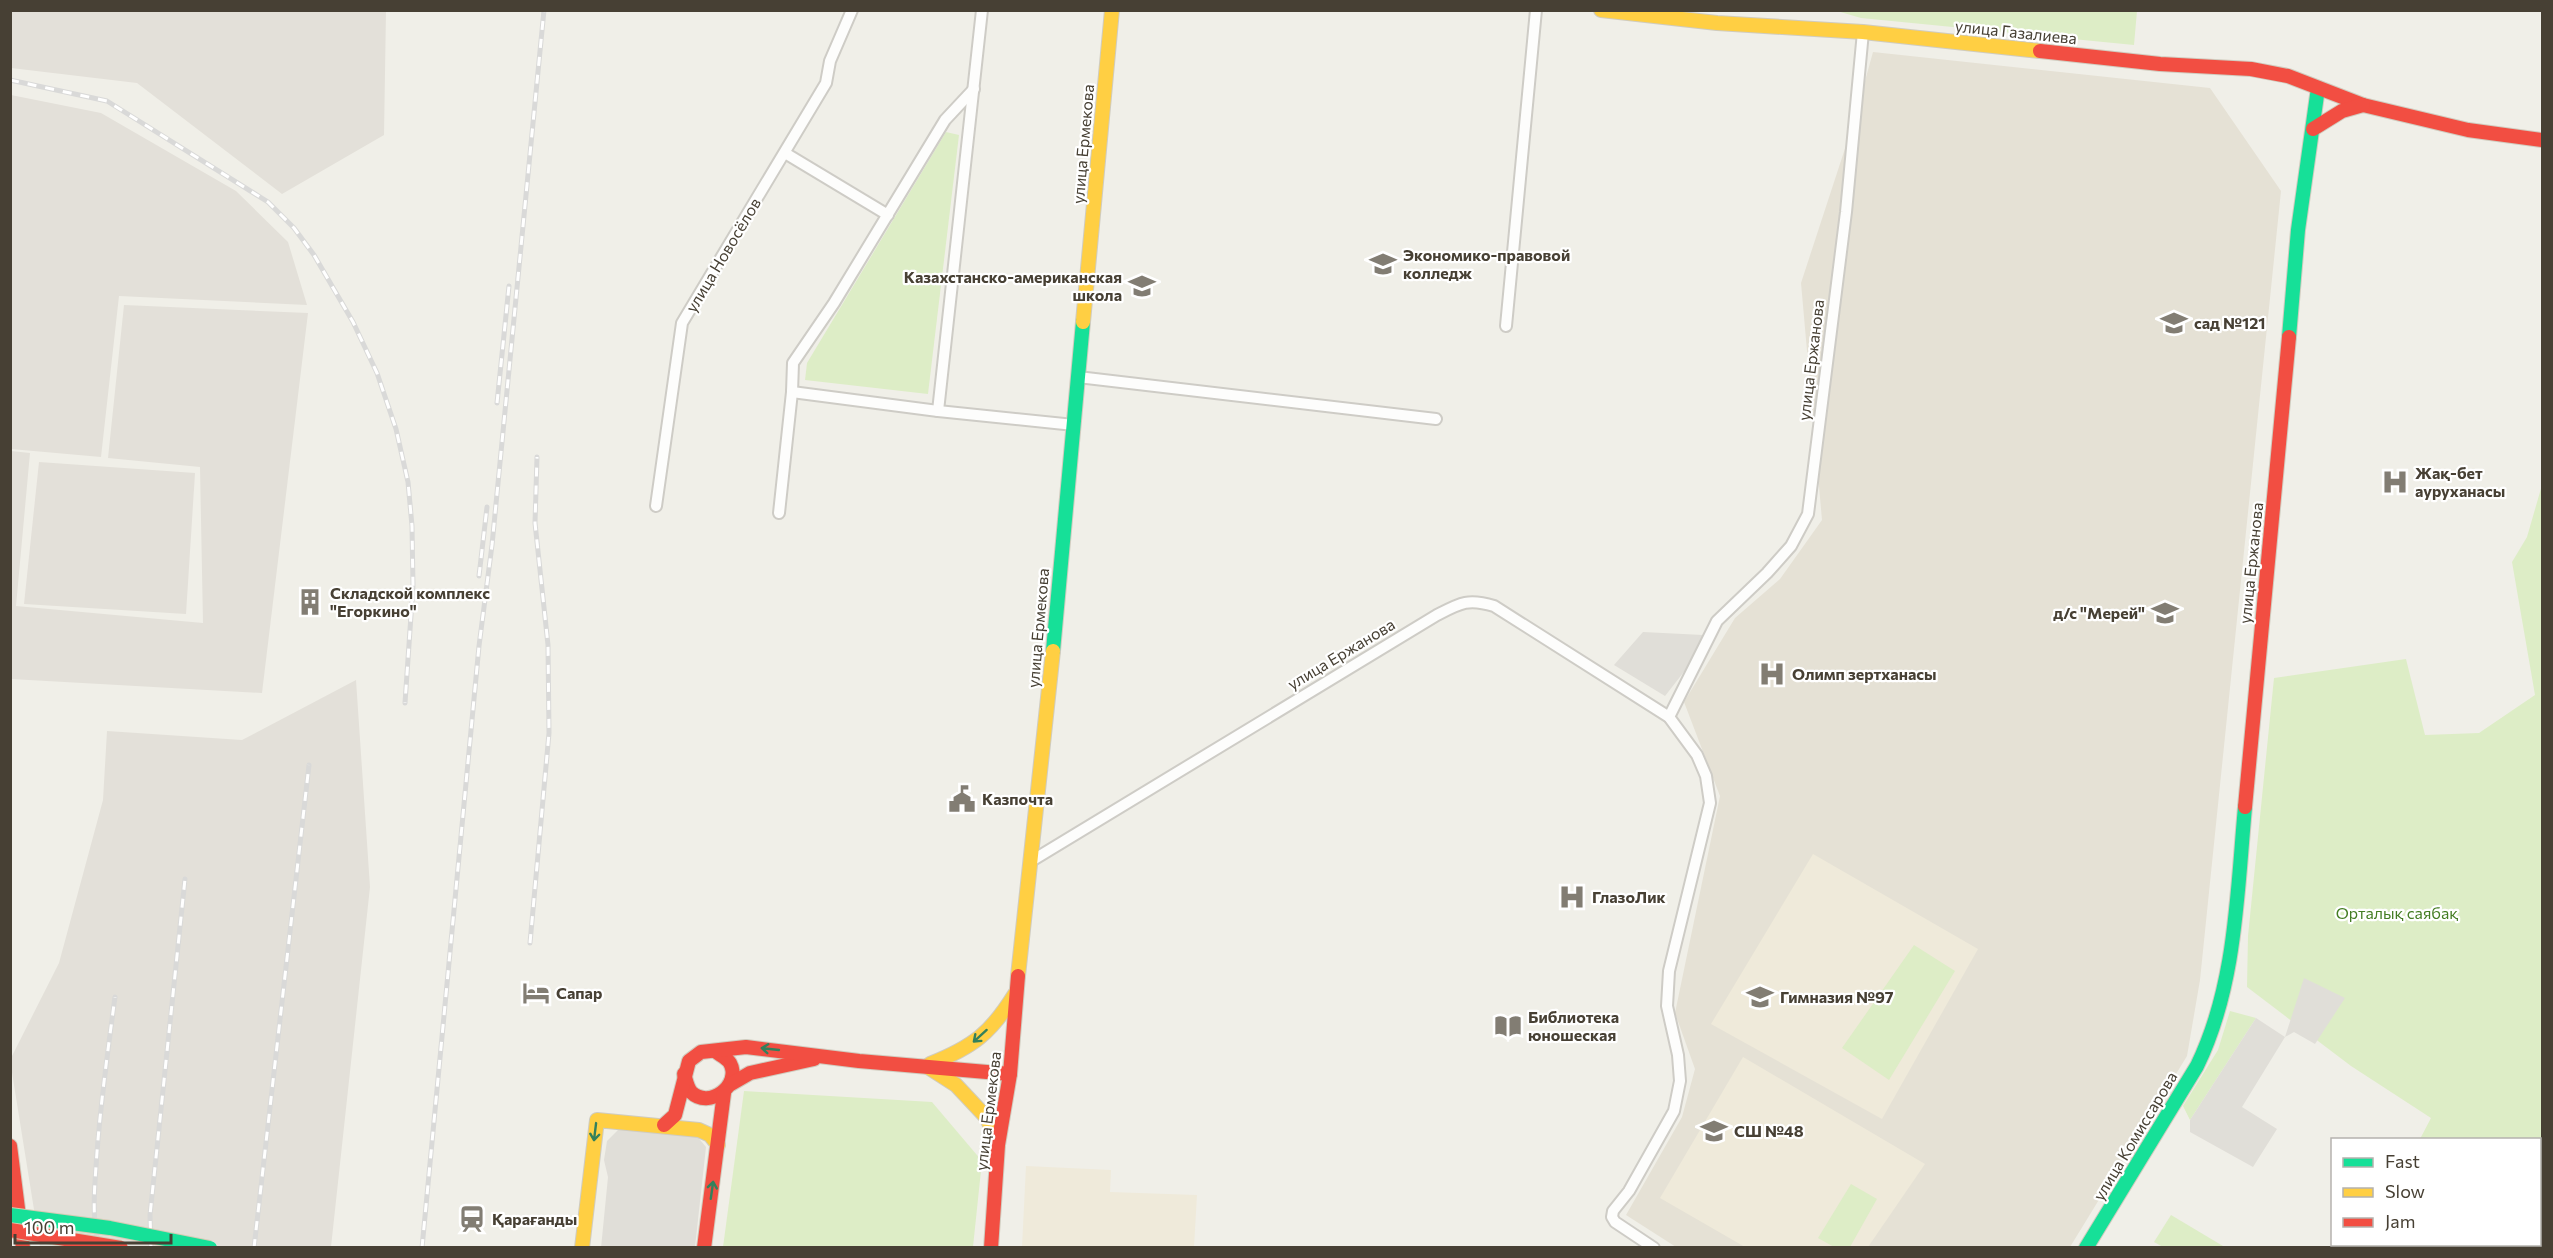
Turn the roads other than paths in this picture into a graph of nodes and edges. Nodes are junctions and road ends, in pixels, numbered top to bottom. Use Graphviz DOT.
graph roads {
  1 [pos="852,10"];
  2 [pos="982,10"];
  3 [pos="1112,10"];
  4 [pos="1536,10"];
  5 [pos="1601,10"];
  6 [pos="1863,32"];
  7 [pos="2318,88"];
  8 [pos="974,89"];
  9 [pos="2363,105"];
  10 [pos="2313,129"];
  11 [pos="2542,140"];
  12 [pos="784,153"];
  13 [pos="888,215"];
  14 [pos="1506,326"];
  15 [pos="1078,377"];
  16 [pos="792,392"];
  17 [pos="938,411"];
  18 [pos="1436,419"];
  19 [pos="1074,425"];
  20 [pos="656,506"];
  21 [pos="779,513"];
  22 [pos="1669,717"];
  23 [pos="1033,860"];
  24 [pos="1016,991"];
  25 [pos="2209,1041"];
  26 [pos="715,1052"];
  27 [pos="826,1056"];
  28 [pos="926,1066"];
  29 [pos="684,1074"];
  30 [pos="1010,1074"];
  31 [pos="727,1088"];
  32 [pos="664,1125"];
  33 [pos="718,1145"];
  34 [pos="998,1145"];
  35 [pos="10,1146"];
  36 [pos="10,1215"];
  37 [pos="10,1230"];
  38 [pos="23,1248"];
  39 [pos="121,1248"];
  40 [pos="210,1248"];
  41 [pos="582,1248"];
  42 [pos="704,1248"];
  43 [pos="991,1248"];
  44 [pos="1654,1248"];
  45 [pos="2086,1248"];
  1 -- 12 [label="street, улица Новосёлов"];
  2 -- 8 [label="street"];
  3 -- 15 [label="main road, улица Ермекова"];
  4 -- 14 [label="street"];
  5 -- 6 [label="main road, улица Газалиева"];
  6 -- 7 [label="main road, улица Газалиева"];
  6 -- 22 [label="street, улица Ержанова"];
  7 -- 9 [label="main road, улица Газалиева"];
  7 -- 10 [label="main road, улица Ержанова"];
  8 -- 13 [label="street"];
  8 -- 17 [label="street"];
  9 -- 10 [label="main road"];
  9 -- 11 [label="main road, улица Газалиева"];
  10 -- 25 [label="main road, улица Ержанова"];
  12 -- 13 [label="street"];
  12 -- 20 [label="street, улица Новосёлов"];
  13 -- 16 [label="street"];
  15 -- 18 [label="street"];
  15 -- 19 [label="main road, улица Ермекова"];
  16 -- 17 [label="street"];
  16 -- 21 [label="street"];
  17 -- 19 [label="street"];
  19 -- 23 [label="main road, улица Ермекова"];
  22 -- 23 [label="street, улица Ержанова"];
  22 -- 44 [label="street, улица Ержанова"];
  23 -- 24 [label="main road, улица Ермекова"];
  24 -- 28 [label="main road, one-way"];
  24 -- 30 [label="main road, улица Ермекова"];
  25 -- 45 [label="main road, улица Комиссарова"];
  27 -- 26 [label="main road, one-way"];
  26 -- 29 [label="main road"];
  26 -- 31 [label="main road"];
  27 -- 28 [label="main road"];
  27 -- 31 [label="main road"];
  28 -- 30 [label="main road"];
  28 -- 34 [label="main road"];
  29 -- 31 [label="main road"];
  29 -- 32 [label="main road"];
  30 -- 34 [label="main road, улица Ермекова"];
  31 -- 33 [label="main road"];
  32 -- 33 [label="main road"];
  32 -- 41 [label="main road, one-way"];
  42 -- 33 [label="main road, one-way"];
  34 -- 43 [label="main road, улица Ермекова"];
  35 -- 38 [label="main road"];
  36 -- 40 [label="main road, bridge"];
  37 -- 39 [label="main road, bridge"];
}
